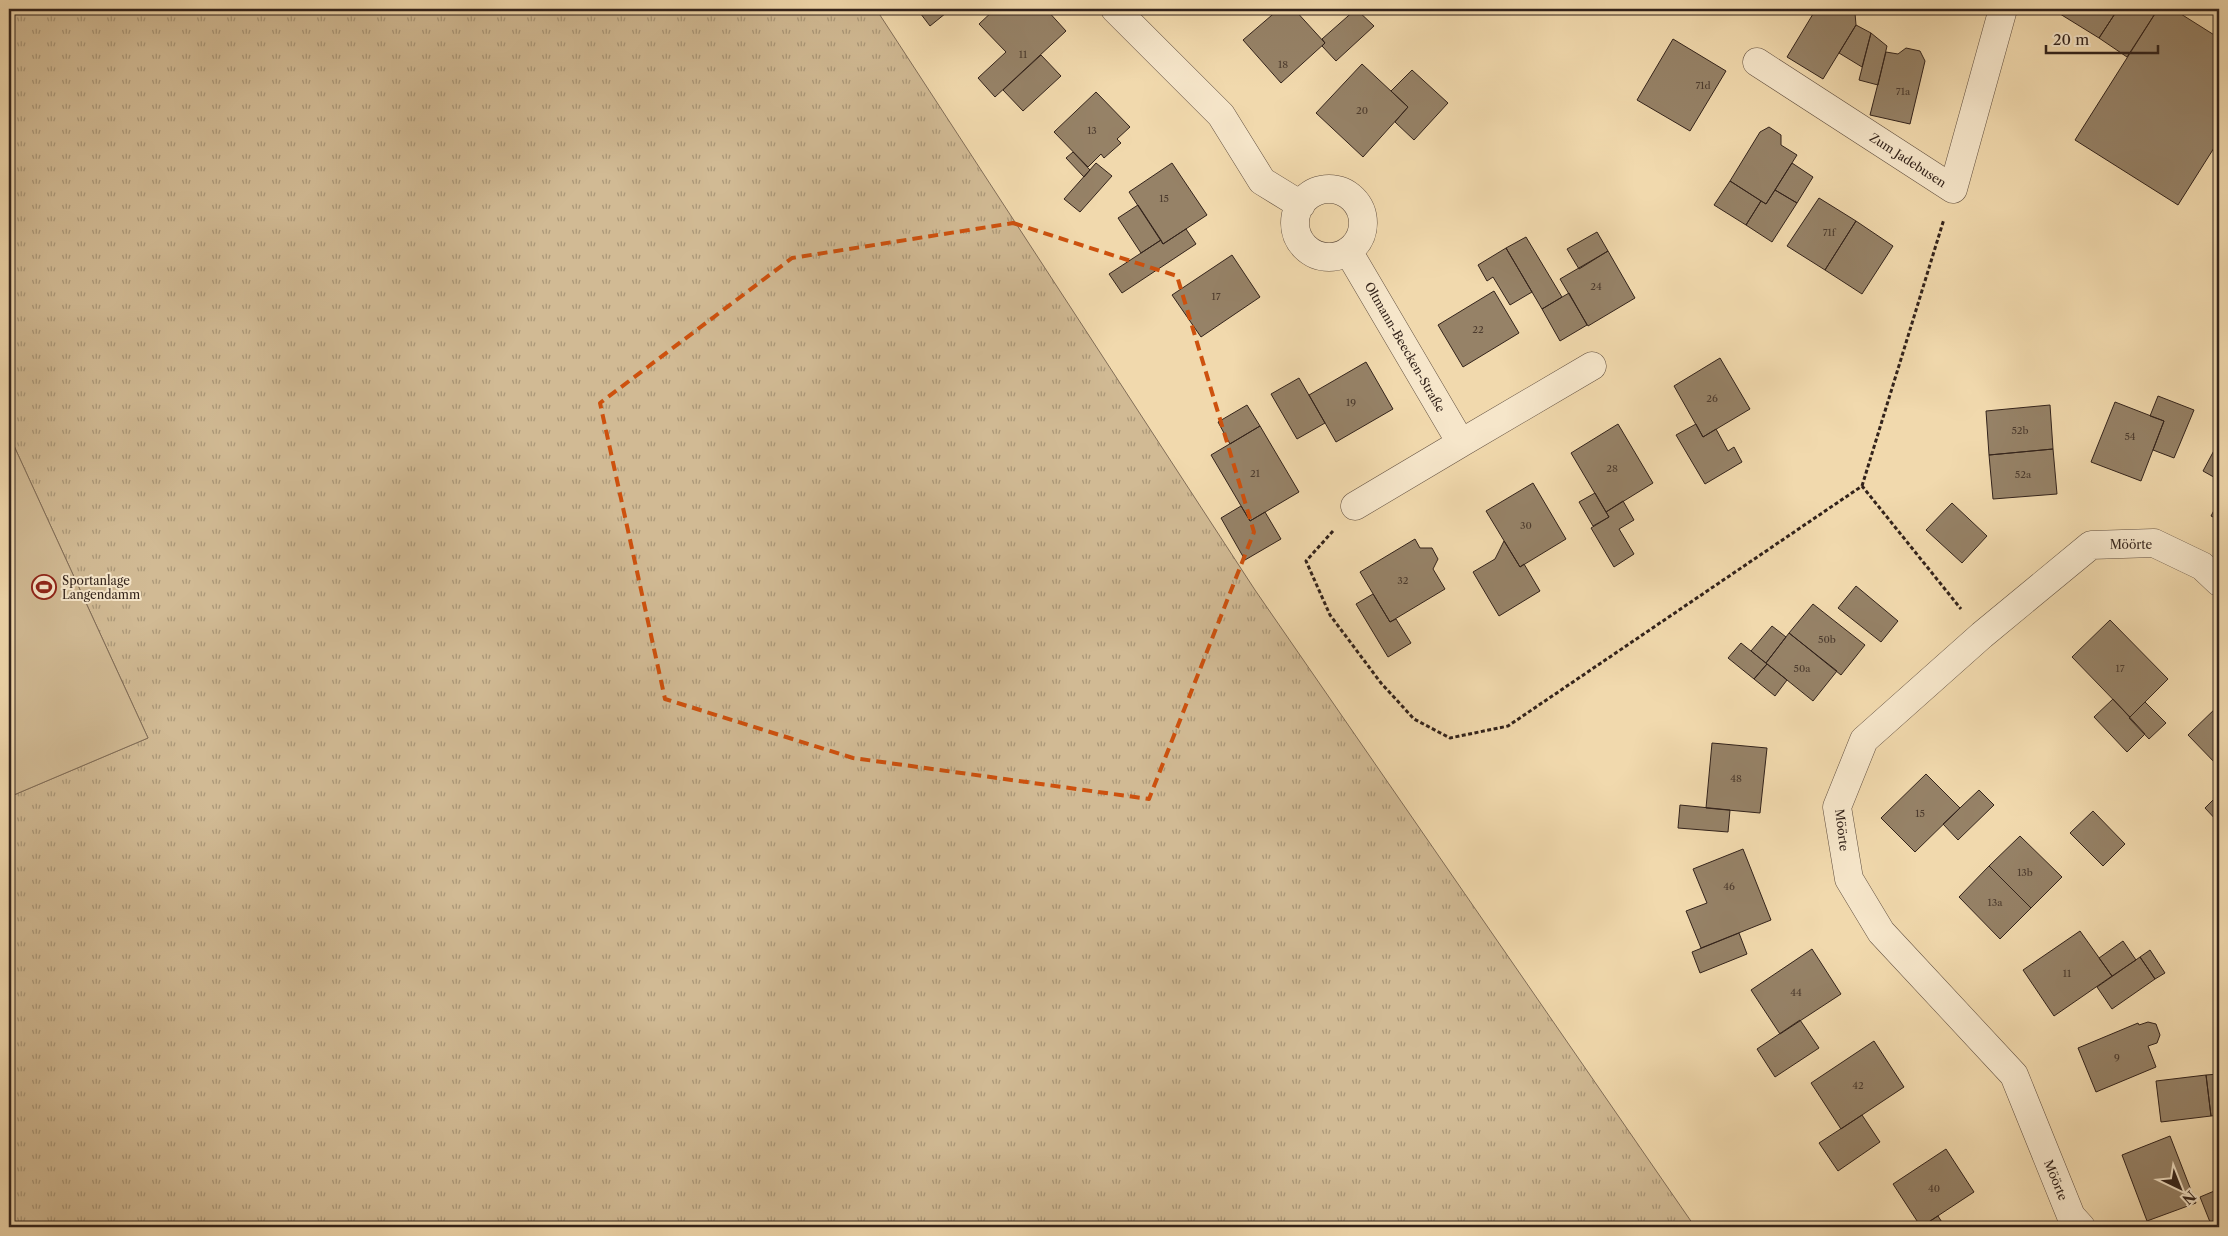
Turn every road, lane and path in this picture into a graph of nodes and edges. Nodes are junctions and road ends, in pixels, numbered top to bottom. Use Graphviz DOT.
graph roads {
  1 [pos="1115,9"];
  2 [pos="2003,9"];
  3 [pos="1757,62"];
  4 [pos="1953,189"];
  5 [pos="1301,205"];
  6 [pos="1348,251"];
  7 [pos="1592,366"];
  8 [pos="1461,443"];
  9 [pos="1862,486"];
  10 [pos="1355,506"];
  11 [pos="2219,582"];
  12 [pos="1982,635"];
  13 [pos="2082,1227"];
  1 -- 5 [label="street"];
  2 -- 4 [label="street, Zum Jadebusen"];
  3 -- 4 [label="street, Zum Jadebusen"];
  4 -- 9 [label="path"];
  5 -- 6 [label="street"];
  5 -- 6 [label="street"];
  6 -- 8 [label="street, Oltmann-Beecken-Straße"];
  7 -- 8 [label="street"];
  8 -- 10 [label="street"];
  9 -- 10 [label="path"];
  9 -- 12 [label="path"];
  11 -- 12 [label="street, Möörte"];
  12 -- 13 [label="street, Möörte"];
}
